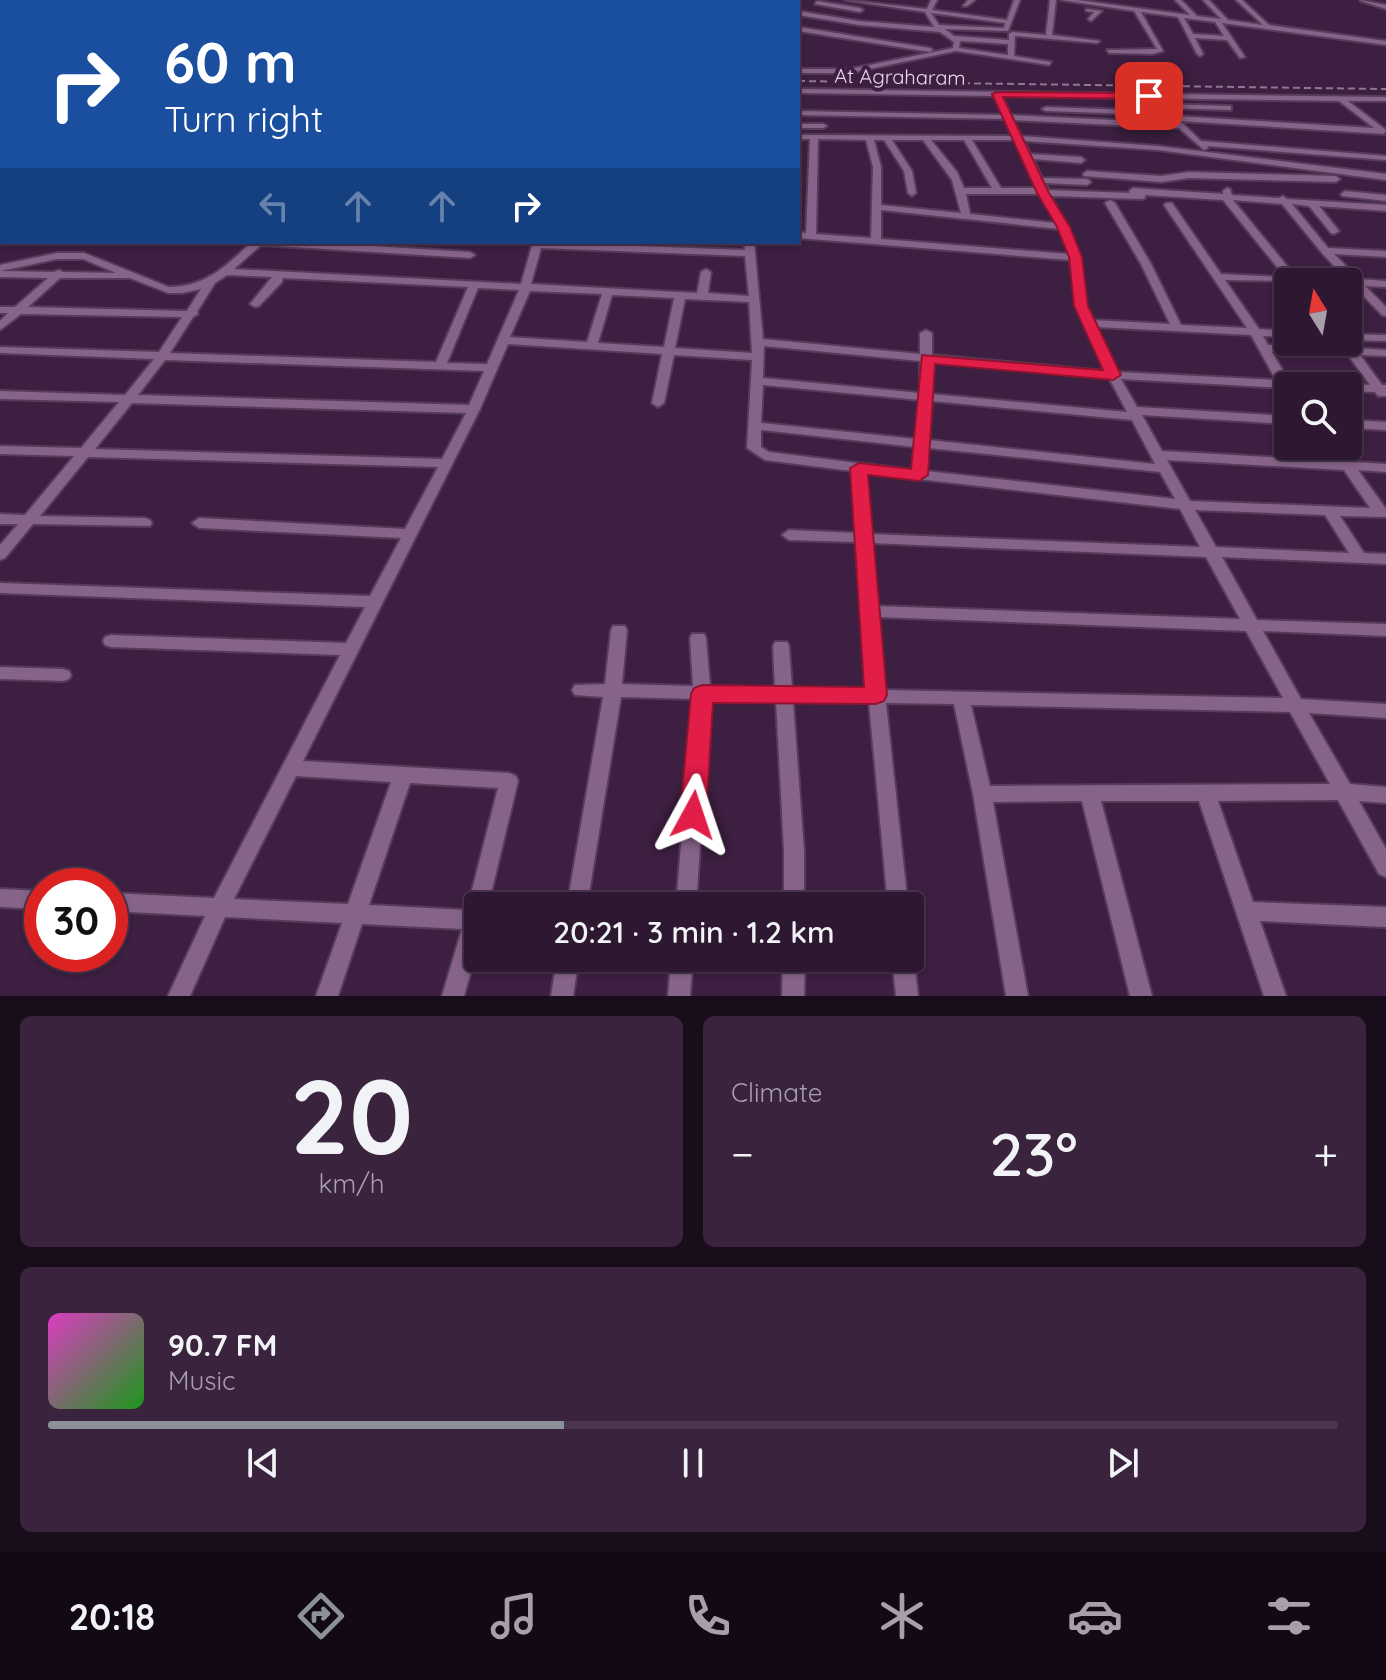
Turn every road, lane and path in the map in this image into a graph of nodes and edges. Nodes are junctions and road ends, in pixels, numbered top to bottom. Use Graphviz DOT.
graph roads {
  1 [pos="827,0"];
  2 [pos="848,0"];
  3 [pos="934,0"];
  4 [pos="1017,0"];
  5 [pos="1064,0"];
  6 [pos="1083,0"];
  7 [pos="1140,0"];
  8 [pos="1178,0"];
  9 [pos="1206,0"];
  10 [pos="1239,0"];
  11 [pos="1363,0"];
  12 [pos="817,3"];
  13 [pos="1052,4"];
  14 [pos="886,6"];
  15 [pos="978,6"];
  16 [pos="1385,6"];
  17 [pos="1149,9"];
  18 [pos="800,10"];
  19 [pos="800,11"];
  20 [pos="1137,11"];
  21 [pos="875,13"];
  22 [pos="928,13"];
  23 [pos="1180,16"];
  24 [pos="1194,16"];
  25 [pos="972,18"];
  26 [pos="1091,19"];
  27 [pos="1222,21"];
  28 [pos="1010,22"];
  29 [pos="859,23"];
  30 [pos="940,28"];
  31 [pos="1266,28"];
  32 [pos="800,29"];
  33 [pos="1049,34"];
  34 [pos="837,36"];
  35 [pos="1191,36"];
  36 [pos="1096,37"];
  37 [pos="953,38"];
  38 [pos="1229,38"];
  39 [pos="1353,38"];
  40 [pos="1011,42"];
  41 [pos="1386,42"];
  42 [pos="956,49"];
  43 [pos="938,51"];
  44 [pos="1109,51"];
  45 [pos="1200,54"];
  46 [pos="1011,57"];
  47 [pos="1242,57"];
  48 [pos="904,59"];
  49 [pos="931,63"];
  50 [pos="1049,63"];
  51 [pos="800,71"];
  52 [pos="800,91"];
  53 [pos="862,92"];
  54 [pos="926,93"];
  55 [pos="997,94"];
  56 [pos="1149,96"];
  57 [pos="1220,97"];
  58 [pos="1340,98"];
  59 [pos="1385,100"];
  60 [pos="1160,106"];
  61 [pos="1228,108"];
  62 [pos="1046,109"];
  63 [pos="800,113"];
  64 [pos="823,114"];
  65 [pos="869,116"];
  66 [pos="941,116"];
  67 [pos="1169,116"];
  68 [pos="1008,120"];
  69 [pos="1235,120"];
  70 [pos="962,122"];
  71 [pos="1304,124"];
  72 [pos="800,126"];
  73 [pos="823,126"];
  74 [pos="1180,126"];
  75 [pos="1234,133"];
  76 [pos="1384,133"];
  77 [pos="870,134"];
  78 [pos="800,137"];
  79 [pos="886,137"];
  80 [pos="925,137"];
  81 [pos="819,138"];
  82 [pos="967,138"];
  83 [pos="1018,138"];
  84 [pos="1199,143"];
  85 [pos="1249,146"];
  86 [pos="1270,147"];
  87 [pos="1318,152"];
  88 [pos="1210,154"];
  89 [pos="1026,156"];
  90 [pos="1386,158"];
  91 [pos="1081,160"];
  92 [pos="1261,161"];
  93 [pos="1334,175"];
  94 [pos="1219,176"];
  95 [pos="1386,177"];
  96 [pos="1041,188"];
  97 [pos="962,191"];
  98 [pos="998,191"];
  99 [pos="1133,191"];
  100 [pos="912,193"];
  101 [pos="1345,194"];
  102 [pos="1228,198"];
  103 [pos="1386,198"];
  104 [pos="1283,199"];
  105 [pos="1311,202"];
  106 [pos="1110,203"];
  107 [pos="1169,205"];
  108 [pos="1352,205"];
  109 [pos="876,207"];
  110 [pos="1386,208"];
  111 [pos="966,216"];
  112 [pos="1063,227"];
  113 [pos="1334,231"];
  114 [pos="800,235"];
  115 [pos="811,236"];
  116 [pos="876,241"];
  117 [pos="88,244"];
  118 [pos="257,244"];
  119 [pos="291,244"];
  120 [pos="538,244"];
  121 [pos="580,244"];
  122 [pos="750,248"];
  123 [pos="1325,251"];
  124 [pos="1386,254"];
  125 [pos="76,255"];
  126 [pos="470,255"];
  127 [pos="1075,257"];
  128 [pos="1284,268"];
  129 [pos="1340,268"];
  130 [pos="0,271"];
  131 [pos="227,272"];
  132 [pos="706,272"];
  133 [pos="277,275"];
  134 [pos="57,276"];
  135 [pos="134,276"];
  136 [pos="1218,277"];
  137 [pos="1274,280"];
  138 [pos="1362,283"];
  139 [pos="210,284"];
  140 [pos="1386,284"];
  141 [pos="473,287"];
  142 [pos="525,289"];
  143 [pos="1362,291"];
  144 [pos="607,294"];
  145 [pos="680,297"];
  146 [pos="702,297"];
  147 [pos="753,299"];
  148 [pos="255,304"];
  149 [pos="0,310"];
  150 [pos="19,311"];
  151 [pos="1385,311"];
  152 [pos="193,314"];
  153 [pos="1089,323"];
  154 [pos="1176,326"];
  155 [pos="0,327"];
  156 [pos="1255,332"];
  157 [pos="926,333"];
  158 [pos="1274,333"];
  159 [pos="1362,337"];
  160 [pos="1386,338"];
  161 [pos="505,340"];
  162 [pos="758,342"];
  163 [pos="591,347"];
  164 [pos="1263,348"];
  165 [pos="1274,348"];
  166 [pos="1362,349"];
  167 [pos="0,350"];
  168 [pos="669,352"];
  169 [pos="1386,353"];
  170 [pos="164,354"];
  171 [pos="1355,356"];
  172 [pos="758,357"];
  173 [pos="927,358"];
  174 [pos="440,366"];
  175 [pos="492,368"];
  176 [pos="1282,372"];
  177 [pos="1113,375"];
  178 [pos="759,381"];
  179 [pos="1274,382"];
  180 [pos="1362,390"];
  181 [pos="1383,392"];
  182 [pos="0,395"];
  183 [pos="926,397"];
  184 [pos="129,398"];
  185 [pos="658,403"];
  186 [pos="474,409"];
  187 [pos="1135,414"];
  188 [pos="1274,419"];
  189 [pos="1362,425"];
  190 [pos="755,426"];
  191 [pos="1386,426"];
  192 [pos="921,443"];
  193 [pos="0,450"];
  194 [pos="84,452"];
  195 [pos="1157,455"];
  196 [pos="1344,460"];
  197 [pos="447,463"];
  198 [pos="1348,465"];
  199 [pos="1386,468"];
  200 [pos="1166,469"];
  201 [pos="859,471"];
  202 [pos="919,475"];
  203 [pos="1187,505"];
  204 [pos="1329,510"];
  205 [pos="1383,512"];
  206 [pos="0,519"];
  207 [pos="28,520"];
  208 [pos="145,523"];
  209 [pos="199,523"];
  210 [pos="410,534"];
  211 [pos="789,535"];
  212 [pos="864,538"];
  213 [pos="1212,551"];
  214 [pos="0,555"];
  215 [pos="1359,557"];
  216 [pos="1386,559"];
  217 [pos="0,588"];
  218 [pos="377,602"];
  219 [pos="868,611"];
  220 [pos="1252,625"];
  221 [pos="619,630"];
  222 [pos="1386,630"];
  223 [pos="698,638"];
  224 [pos="111,641"];
  225 [pos="781,646"];
  226 [pos="352,649"];
  227 [pos="0,673"];
  228 [pos="63,675"];
  229 [pos="581,690"];
  230 [pos="613,691"];
  231 [pos="702,694"];
  232 [pos="782,695"];
  233 [pos="876,695"];
  234 [pos="961,697"];
  235 [pos="1297,705"];
  236 [pos="1386,711"];
  237 [pos="291,768"];
  238 [pos="403,775"];
  239 [pos="1206,792"];
  240 [pos="1346,792"];
  241 [pos="1089,793"];
  242 [pos="982,794"];
  243 [pos="1386,795"];
  244 [pos="1386,868"];
  245 [pos="482,892"];
  246 [pos="579,892"];
  247 [pos="687,892"];
  248 [pos="794,892"];
  249 [pos="897,892"];
  250 [pos="0,898"];
  251 [pos="24,899"];
  252 [pos="128,903"];
  253 [pos="220,906"];
  254 [pos="464,911"];
  255 [pos="1246,911"];
  256 [pos="355,914"];
  257 [pos="1386,917"];
  258 [pos="464,957"];
  259 [pos="566,972"];
  260 [pos="681,972"];
  261 [pos="794,972"];
  262 [pos="904,972"];
  263 [pos="179,996"];
  264 [pos="327,996"];
  265 [pos="453,996"];
  266 [pos="562,996"];
  267 [pos="679,996"];
  268 [pos="793,996"];
  269 [pos="907,996"];
  270 [pos="1017,996"];
  271 [pos="1141,996"];
  272 [pos="1275,996"];
  1 -- 12 [label="street"];
  2 -- 14 [label="street"];
  3 -- 22 [label="street"];
  4 -- 28 [label="street"];
  5 -- 20 [label="street"];
  6 -- 17 [label="street"];
  7 -- 17 [label="street"];
  8 -- 24 [label="street"];
  9 -- 27 [label="street"];
  10 -- 31 [label="street"];
  11 -- 16 [label="street"];
  12 -- 18 [label="street"];
  12 -- 21 [label="street"];
  13 -- 26 [label="street"];
  13 -- 33 [label="street"];
  14 -- 21 [label="street"];
  14 -- 22 [label="street"];
  15 -- 25 [label="street"];
  17 -- 24 [label="street"];
  19 -- 29 [label="street"];
  20 -- 23 [label="street"];
  20 -- 44 [label="street"];
  21 -- 29 [label="street"];
  22 -- 25 [label="street"];
  22 -- 30 [label="street"];
  23 -- 27 [label="street"];
  23 -- 35 [label="street"];
  24 -- 27 [label="street"];
  25 -- 28 [label="street"];
  27 -- 31 [label="street"];
  27 -- 38 [label="street"];
  28 -- 30 [label="street"];
  29 -- 30 [label="street"];
  29 -- 34 [label="street"];
  30 -- 37 [label="street"];
  31 -- 39 [label="street"];
  32 -- 34 [label="street"];
  33 -- 36 [label="street"];
  33 -- 40 [label="street"];
  34 -- 43 [label="street"];
  35 -- 38 [label="street"];
  35 -- 45 [label="street"];
  37 -- 40 [label="street"];
  37 -- 42 [label="street"];
  38 -- 47 [label="street"];
  39 -- 41 [label="street"];
  39 -- 41 [label="street"];
  40 -- 46 [label="street"];
  42 -- 43 [label="street"];
  42 -- 46 [label="street"];
  43 -- 48 [label="street"];
  46 -- 50 [label="street"];
  48 -- 49 [label="street"];
  48 -- 51 [label="street"];
  52 -- 53 [label="street, At Agraharam"];
  53 -- 54 [label="street, At Agraharam"];
  53 -- 65 [label="street"];
  54 -- 55 [label="street, At Agraharam"];
  54 -- 66 [label="street"];
  55 -- 56 [label="street, At Agraharam"];
  55 -- 68 [label="street"];
  56 -- 57 [label="street, At Agraharam"];
  56 -- 60 [label="street"];
  57 -- 58 [label="street, At Agraharam"];
  57 -- 61 [label="street"];
  58 -- 59 [label="street, At Agraharam"];
  58 -- 76 [label="street"];
  60 -- 61 [label="street"];
  60 -- 67 [label="street"];
  61 -- 69 [label="street"];
  62 -- 67 [label="street"];
  63 -- 64 [label="street"];
  64 -- 65 [label="street"];
  64 -- 73 [label="street"];
  65 -- 66 [label="street"];
  65 -- 77 [label="street"];
  66 -- 68 [label="street"];
  67 -- 69 [label="street"];
  67 -- 74 [label="street"];
  68 -- 70 [label="street"];
  68 -- 74 [label="street"];
  68 -- 83 [label="street"];
  69 -- 71 [label="street"];
  69 -- 86 [label="street"];
  71 -- 76 [label="street"];
  71 -- 87 [label="street"];
  72 -- 73 [label="street"];
  73 -- 81 [label="street"];
  74 -- 84 [label="street"];
  75 -- 85 [label="street"];
  77 -- 79 [label="street"];
  77 -- 81 [label="street"];
  77 -- 109 [label="street"];
  78 -- 81 [label="street"];
  79 -- 80 [label="street"];
  79 -- 100 [label="street"];
  80 -- 82 [label="street"];
  80 -- 97 [label="street"];
  81 -- 115 [label="street"];
  82 -- 83 [label="street"];
  82 -- 98 [label="street"];
  83 -- 88 [label="street"];
  83 -- 89 [label="street"];
  84 -- 85 [label="street"];
  84 -- 88 [label="street"];
  85 -- 86 [label="street"];
  85 -- 92 [label="street"];
  86 -- 87 [label="street"];
  87 -- 90 [label="street"];
  88 -- 92 [label="street"];
  88 -- 94 [label="street"];
  89 -- 91 [label="street"];
  89 -- 96 [label="street"];
  92 -- 93 [label="street"];
  93 -- 94 [label="street"];
  93 -- 95 [label="street"];
  93 -- 101 [label="street"];
  94 -- 96 [label="street"];
  94 -- 102 [label="street"];
  96 -- 98 [label="street"];
  96 -- 102 [label="street"];
  96 -- 112 [label="street"];
  97 -- 98 [label="street"];
  97 -- 111 [label="street"];
  99 -- 102 [label="street"];
  101 -- 103 [label="street"];
  101 -- 108 [label="street"];
  102 -- 104 [label="street"];
  102 -- 128 [label="street"];
  104 -- 105 [label="street"];
  104 -- 123 [label="street"];
  105 -- 108 [label="street"];
  105 -- 113 [label="street"];
  106 -- 154 [label="street"];
  107 -- 136 [label="street"];
  108 -- 110 [label="street"];
  109 -- 111 [label="street"];
  109 -- 116 [label="street"];
  111 -- 112 [label="street"];
  112 -- 127 [label="street"];
  114 -- 115 [label="street"];
  115 -- 116 [label="street"];
  116 -- 127 [label="street"];
  117 -- 125 [label="street"];
  118 -- 131 [label="street"];
  119 -- 126 [label="street"];
  120 -- 142 [label="street"];
  121 -- 122 [label="street"];
  122 -- 147 [label="street"];
  123 -- 124 [label="street"];
  123 -- 129 [label="street"];
  125 -- 130 [label="street"];
  125 -- 134 [label="street"];
  125 -- 135 [label="street"];
  127 -- 153 [label="street"];
  130 -- 134 [label="street"];
  131 -- 133 [label="street"];
  131 -- 139 [label="street"];
  132 -- 146 [label="street"];
  133 -- 141 [label="street"];
  133 -- 148 [label="street"];
  134 -- 135 [label="street"];
  134 -- 150 [label="street"];
  135 -- 139 [label="street"];
  136 -- 137 [label="street"];
  136 -- 156 [label="street"];
  138 -- 140 [label="street"];
  139 -- 152 [label="street"];
  141 -- 142 [label="street"];
  141 -- 174 [label="street"];
  142 -- 144 [label="street"];
  142 -- 161 [label="street"];
  143 -- 151 [label="street"];
  144 -- 145 [label="street"];
  144 -- 163 [label="street"];
  145 -- 146 [label="street"];
  145 -- 168 [label="street"];
  146 -- 147 [label="street"];
  147 -- 162 [label="street"];
  149 -- 150 [label="street"];
  150 -- 152 [label="street"];
  150 -- 155 [label="street"];
  152 -- 170 [label="street"];
  153 -- 154 [label="street"];
  153 -- 177 [label="street"];
  154 -- 156 [label="street"];
  156 -- 158 [label="street"];
  156 -- 164 [label="street"];
  157 -- 173 [label="street"];
  159 -- 160 [label="street"];
  161 -- 163 [label="street"];
  161 -- 175 [label="street"];
  162 -- 172 [label="street"];
  162 -- 173 [label="street"];
  163 -- 168 [label="street"];
  164 -- 165 [label="street"];
  164 -- 176 [label="street"];
  166 -- 169 [label="street"];
  167 -- 170 [label="street"];
  168 -- 172 [label="street"];
  168 -- 185 [label="street"];
  170 -- 174 [label="street"];
  170 -- 184 [label="street"];
  171 -- 181 [label="street"];
  172 -- 178 [label="street"];
  173 -- 177 [label="street"];
  173 -- 183 [label="street"];
  174 -- 175 [label="street"];
  175 -- 186 [label="street"];
  177 -- 179 [label="street"];
  177 -- 187 [label="street"];
  178 -- 183 [label="street"];
  178 -- 190 [label="street"];
  180 -- 181 [label="street"];
  182 -- 184 [label="street"];
  183 -- 187 [label="street"];
  183 -- 192 [label="street"];
  184 -- 186 [label="street"];
  184 -- 194 [label="street"];
  186 -- 197 [label="street"];
  187 -- 188 [label="street"];
  187 -- 195 [label="street"];
  189 -- 191 [label="street"];
  190 -- 192 [label="street"];
  190 -- 201 [label="street"];
  192 -- 200 [label="street"];
  192 -- 202 [label="street"];
  193 -- 194 [label="street"];
  194 -- 197 [label="street"];
  194 -- 207 [label="street"];
  195 -- 198 [label="street"];
  195 -- 200 [label="street"];
  196 -- 198 [label="street"];
  197 -- 210 [label="street"];
  198 -- 199 [label="street"];
  198 -- 205 [label="street"];
  200 -- 203 [label="street"];
  201 -- 202 [label="street"];
  201 -- 212 [label="street"];
  202 -- 203 [label="street"];
  203 -- 204 [label="street"];
  203 -- 213 [label="street"];
  204 -- 205 [label="street"];
  204 -- 215 [label="street"];
  206 -- 207 [label="street"];
  207 -- 208 [label="street"];
  207 -- 214 [label="street"];
  209 -- 210 [label="street"];
  210 -- 218 [label="street"];
  211 -- 212 [label="street"];
  212 -- 213 [label="street"];
  212 -- 219 [label="street"];
  213 -- 215 [label="street"];
  213 -- 220 [label="street"];
  215 -- 216 [label="street"];
  217 -- 218 [label="street"];
  218 -- 226 [label="street"];
  219 -- 220 [label="street"];
  219 -- 233 [label="street"];
  220 -- 222 [label="street"];
  220 -- 235 [label="street"];
  221 -- 230 [label="street"];
  223 -- 231 [label="street"];
  224 -- 226 [label="street"];
  225 -- 232 [label="street"];
  226 -- 237 [label="street"];
  227 -- 228 [label="street"];
  229 -- 230 [label="street"];
  230 -- 231 [label="street"];
  230 -- 246 [label="street"];
  231 -- 232 [label="street"];
  231 -- 247 [label="street"];
  232 -- 233 [label="street"];
  232 -- 248 [label="street"];
  233 -- 234 [label="street"];
  233 -- 249 [label="street"];
  234 -- 235 [label="street"];
  234 -- 242 [label="street"];
  235 -- 236 [label="street"];
  235 -- 240 [label="street"];
  237 -- 238 [label="street"];
  237 -- 253 [label="street"];
  238 -- 245 [label="street"];
  238 -- 256 [label="street"];
  239 -- 240 [label="street"];
  239 -- 241 [label="street"];
  239 -- 255 [label="street"];
  240 -- 243 [label="street"];
  240 -- 244 [label="street"];
  241 -- 242 [label="street"];
  241 -- 271 [label="street"];
  242 -- 270 [label="street"];
  250 -- 251 [label="street"];
  252 -- 253 [label="street"];
  253 -- 256 [label="street"];
  253 -- 263 [label="street"];
  254 -- 256 [label="street"];
  255 -- 257 [label="street"];
  255 -- 272 [label="street"];
  256 -- 264 [label="street"];
  258 -- 265 [label="street"];
  259 -- 266 [label="street"];
  260 -- 267 [label="street"];
  261 -- 268 [label="street"];
  262 -- 269 [label="street"];
}
